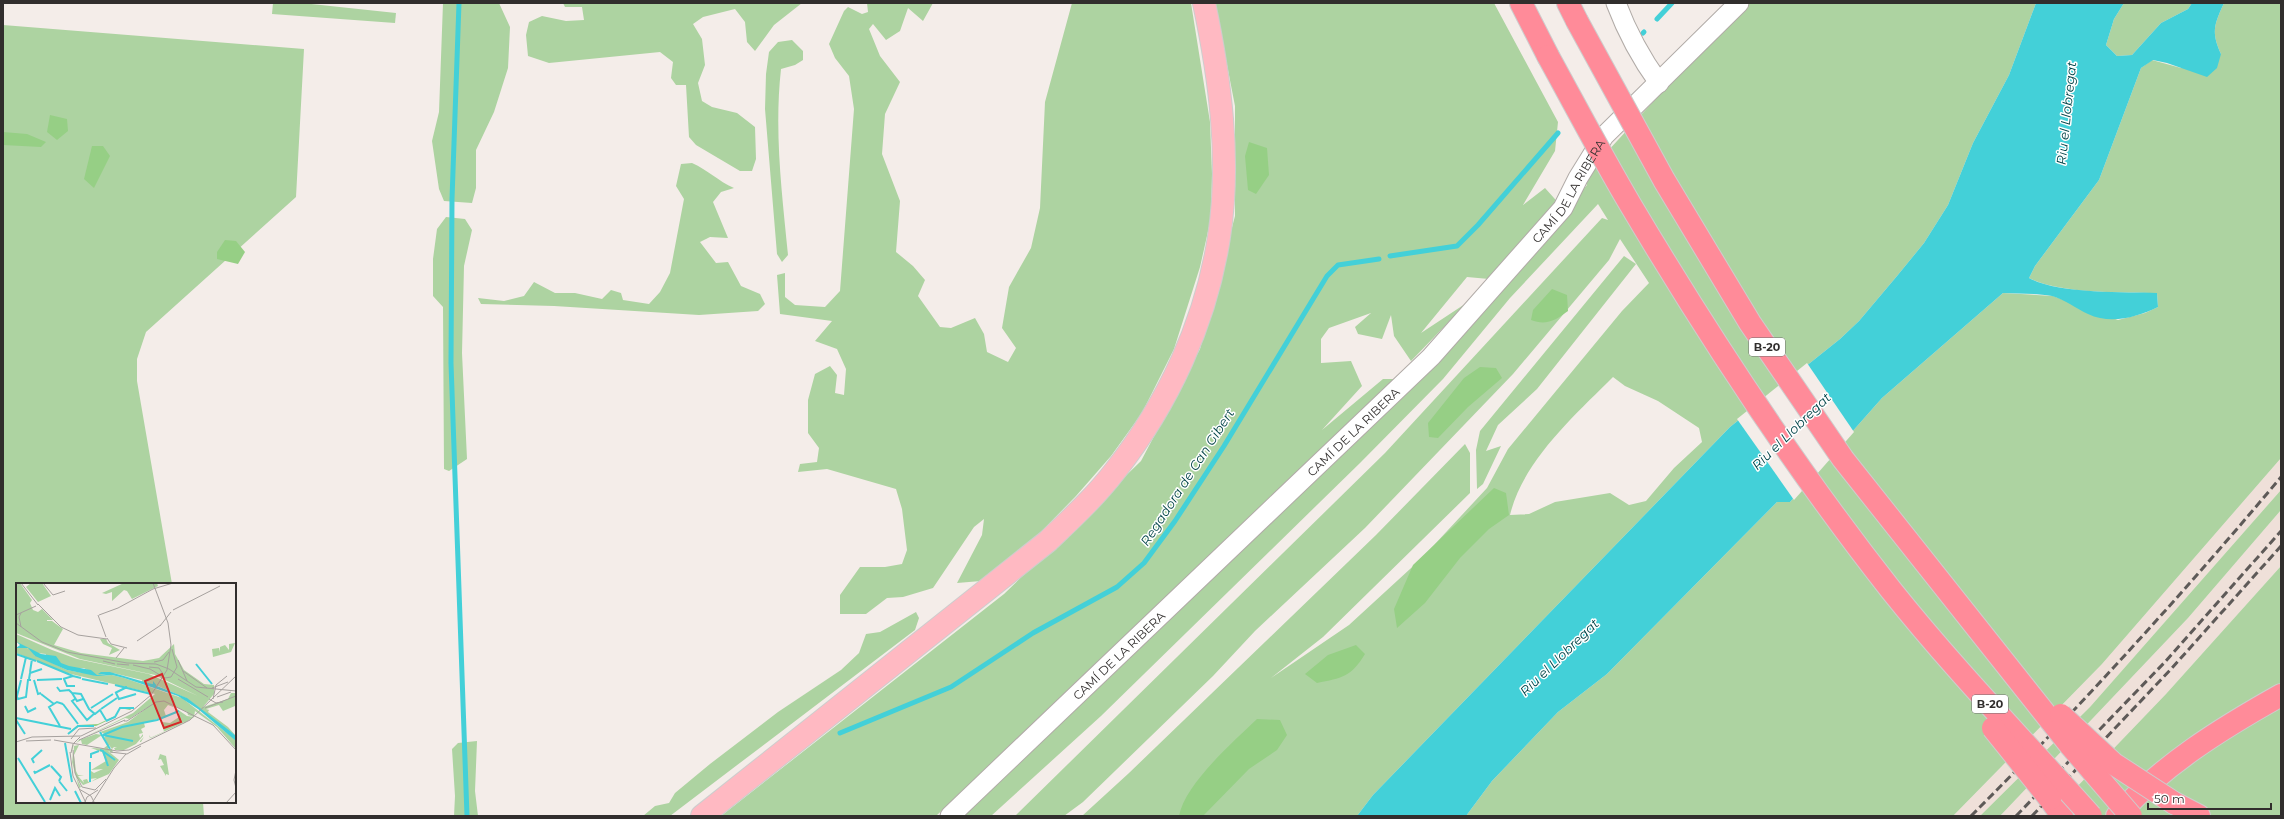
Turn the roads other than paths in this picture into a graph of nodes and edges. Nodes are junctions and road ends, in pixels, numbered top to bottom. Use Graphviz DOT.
graph roads {
  1 [pos="1204,3"];
  2 [pos="1521,3"];
  3 [pos="1616,3"];
  4 [pos="1739,3"];
  5 [pos="1572,12"];
  6 [pos="1659,83"];
  7 [pos="1891,590"];
  8 [pos="1993,649"];
  9 [pos="2281,696"];
  10 [pos="702,816"];
  11 [pos="950,816"];
  12 [pos="2062,816"];
  13 [pos="2091,816"];
  14 [pos="2117,816"];
  15 [pos="2131,816"];
  16 [pos="2199,816"];
  1 -- 10 [label="main road"];
  2 -- 7 [label="highway, B-20, bridge"];
  3 -- 6 [label="street"];
  4 -- 6 [label="street, CAMÍ DE LA RIBERA"];
  5 -- 8 [label="highway, B-20, bridge"];
  6 -- 11 [label="street, CAMÍ DE LA RIBERA"];
  7 -- 12 [label="highway, bridge"];
  7 -- 13 [label="highway, B-20, bridge"];
  8 -- 15 [label="highway, B-20, bridge"];
  8 -- 16 [label="highway, bridge"];
  9 -- 14 [label="highway"];
}
